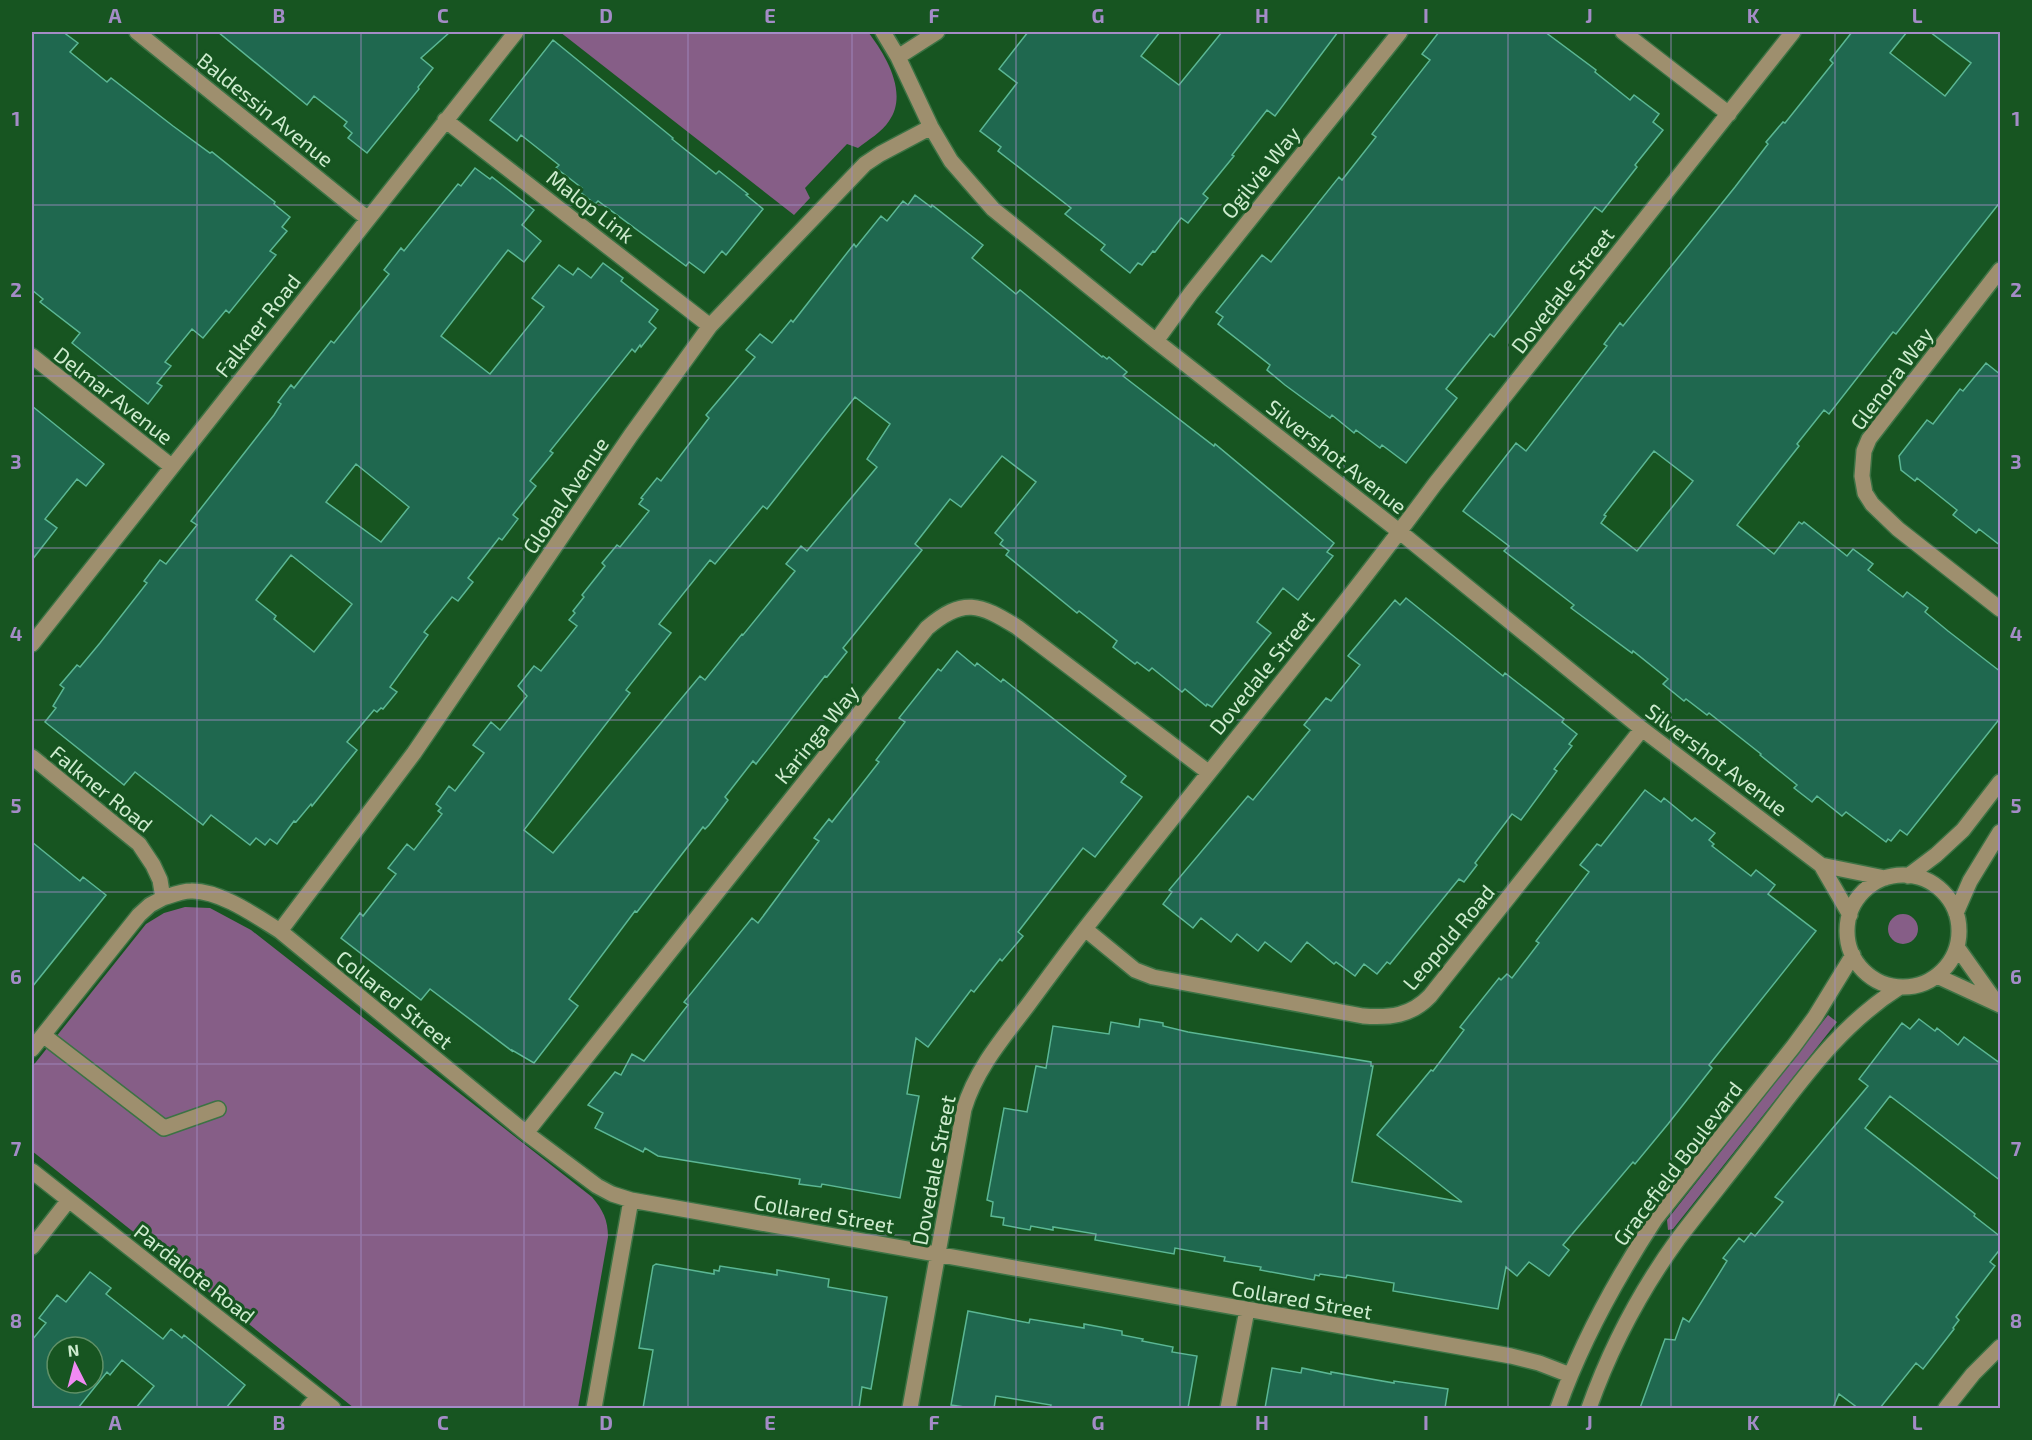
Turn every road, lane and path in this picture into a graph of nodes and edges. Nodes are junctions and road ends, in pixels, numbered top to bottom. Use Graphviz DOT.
graph roads {
  1 [pos="137,32"];
  2 [pos="516,32"];
  3 [pos="883,32"];
  4 [pos="937,32"];
  5 [pos="1400,32"];
  6 [pos="1623,32"];
  7 [pos="1793,32"];
  8 [pos="898,57"];
  9 [pos="1729,114"];
  10 [pos="445,120"];
  11 [pos="931,127"];
  12 [pos="368,219"];
  13 [pos="2001,270"];
  14 [pos="710,326"];
  15 [pos="1156,341"];
  16 [pos="32,356"];
  17 [pos="171,466"];
  18 [pos="1400,532"];
  19 [pos="2001,609"];
  20 [pos="32,644"];
  21 [pos="1642,729"];
  22 [pos="32,757"];
  23 [pos="1208,772"];
  24 [pos="2001,782"];
  25 [pos="2001,832"];
  26 [pos="1821,865"];
  27 [pos="1908,876"];
  28 [pos="1885,878"];
  29 [pos="163,897"];
  30 [pos="1956,913"];
  31 [pos="1850,915"];
  32 [pos="1084,929"];
  33 [pos="280,931"];
  34 [pos="1957,947"];
  35 [pos="1853,955"];
  36 [pos="1937,976"];
  37 [pos="1900,987"];
  38 [pos="1998,1004"];
  39 [pos="43,1035"];
  40 [pos="32,1049"];
  41 [pos="218,1109"];
  42 [pos="526,1133"];
  43 [pos="32,1171"];
  44 [pos="631,1200"];
  45 [pos="68,1201"];
  46 [pos="32,1246"];
  47 [pos="938,1254"];
  48 [pos="1247,1311"];
  49 [pos="2001,1347"];
  50 [pos="1570,1375"];
  51 [pos="313,1402"];
  52 [pos="333,1408"];
  53 [pos="594,1408"];
  54 [pos="910,1408"];
  55 [pos="1228,1408"];
  56 [pos="1558,1408"];
  57 [pos="1589,1408"];
  58 [pos="1946,1408"];
  1 -- 12 [label="street, Baldessin Avenue"];
  2 -- 10 [label="street, Falkner Road"];
  3 -- 8 [label="street, Silvershot Avenue"];
  4 -- 8 [label="street"];
  5 -- 15 [label="street, Ogilvie Way"];
  6 -- 9 [label="street"];
  7 -- 9 [label="street, Dovedale Street"];
  8 -- 11 [label="street, Silvershot Avenue"];
  9 -- 18 [label="street, Dovedale Street"];
  10 -- 12 [label="street, Falkner Road"];
  10 -- 14 [label="street, Malop Link"];
  11 -- 14 [label="street, Global Avenue"];
  11 -- 15 [label="street, Silvershot Avenue"];
  12 -- 17 [label="street, Falkner Road"];
  13 -- 19 [label="street, Glenora Way"];
  14 -- 33 [label="street, Global Avenue"];
  15 -- 18 [label="street, Silvershot Avenue"];
  16 -- 17 [label="street, Delmar Avenue"];
  17 -- 20 [label="street, Falkner Road"];
  18 -- 21 [label="street, Silvershot Avenue"];
  18 -- 23 [label="street, Dovedale Street"];
  21 -- 26 [label="street, Silvershot Avenue"];
  21 -- 32 [label="street, Leopold Road"];
  22 -- 29 [label="street, Falkner Road"];
  23 -- 32 [label="street, Dovedale Street"];
  23 -- 42 [label="street, Karinga Way"];
  24 -- 27 [label="street"];
  25 -- 30 [label="street"];
  26 -- 28 [label="street, Silvershot Avenue"];
  26 -- 31 [label="street, Silvershot Avenue"];
  27 -- 28 [label="street"];
  27 -- 30 [label="street"];
  28 -- 31 [label="street"];
  29 -- 33 [label="street, Collared Street"];
  29 -- 39 [label="street"];
  30 -- 34 [label="street"];
  31 -- 35 [label="street"];
  32 -- 47 [label="street, Dovedale Street"];
  33 -- 42 [label="street, Collared Street"];
  34 -- 36 [label="street"];
  34 -- 38 [label="street"];
  35 -- 37 [label="street"];
  35 -- 50 [label="street, Gracefield Boulevard"];
  36 -- 37 [label="street"];
  36 -- 38 [label="street"];
  37 -- 57 [label="street"];
  39 -- 40 [label="street"];
  39 -- 41 [label="street"];
  42 -- 44 [label="street, Collared Street"];
  43 -- 45 [label="street, Pardalote Road"];
  44 -- 47 [label="street, Collared Street"];
  44 -- 53 [label="street"];
  45 -- 46 [label="street"];
  45 -- 51 [label="street, Pardalote Road"];
  47 -- 48 [label="street, Collared Street"];
  47 -- 54 [label="street, Dovedale Street"];
  48 -- 50 [label="street, Collared Street"];
  48 -- 55 [label="street"];
  49 -- 58 [label="street"];
  50 -- 56 [label="street, Gracefield Boulevard"];
  51 -- 52 [label="street, Pardalote Road"];
}
